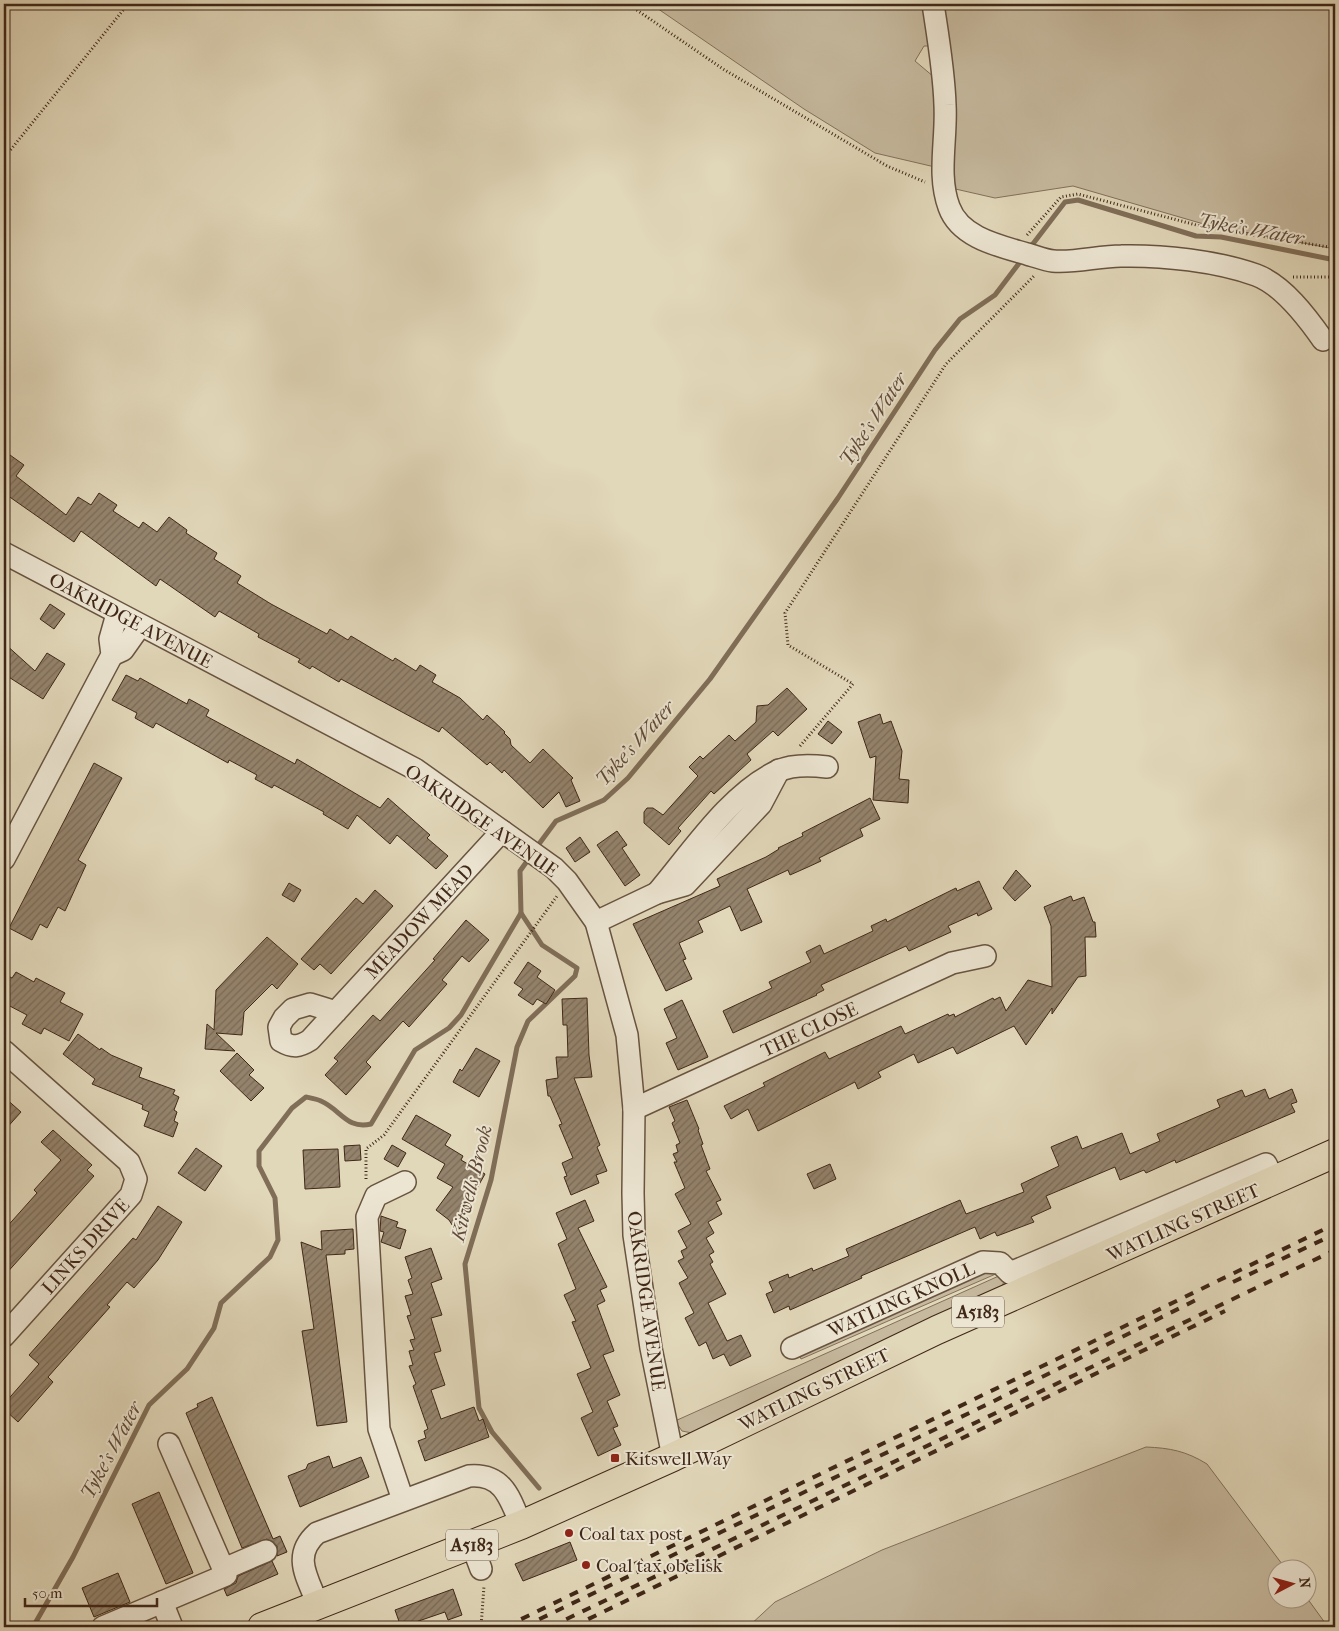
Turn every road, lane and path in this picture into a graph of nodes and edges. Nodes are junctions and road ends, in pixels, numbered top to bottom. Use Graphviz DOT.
graph roads {
  1 [pos="128,4"];
  2 [pos="628,4"];
  3 [pos="933,4"];
  4 [pos="4,158"];
  5 [pos="944,190"];
  6 [pos="1335,248"];
  7 [pos="1030,255"];
  8 [pos="1323,340"];
  9 [pos="4,553"];
  10 [pos="117,614"];
  11 [pos="140,626"];
  12 [pos="112,656"];
  13 [pos="827,767"];
  14 [pos="780,770"];
  15 [pos="502,831"];
  16 [pos="4,859"];
  17 [pos="567,881"];
  18 [pos="596,922"];
  19 [pos="986,956"];
  20 [pos="336,1012"];
  21 [pos="4,1051"];
  22 [pos="634,1108"];
  23 [pos="1335,1153"];
  24 [pos="405,1182"];
  25 [pos="368,1210"];
  26 [pos="1014,1284"];
  27 [pos="4,1336"];
  28 [pos="792,1348"];
  29 [pos="169,1444"];
  30 [pos="672,1458"];
  31 [pos="403,1500"];
  32 [pos="521,1525"];
  33 [pos="266,1551"];
  34 [pos="476,1557"];
  35 [pos="224,1569"];
  36 [pos="162,1602"];
  37 [pos="318,1605"];
  38 [pos="103,1627"];
  39 [pos="172,1627"];
  40 [pos="262,1627"];
  41 [pos="481,1627"];
  1 -- 4 [label="path"];
  2 -- 5 [label="path"];
  3 -- 5 [label="street"];
  5 -- 7 [label="street"];
  6 -- 7 [label="path"];
  7 -- 8 [label="street"];
  7 -- 14 [label="path"];
  9 -- 10 [label="street, OAKRIDGE AVENUE"];
  10 -- 11 [label="street, OAKRIDGE AVENUE"];
  10 -- 12 [label="street"];
  11 -- 12 [label="street"];
  11 -- 15 [label="street, OAKRIDGE AVENUE"];
  12 -- 16 [label="street"];
  13 -- 14 [label="street"];
  14 -- 18 [label="street"];
  15 -- 17 [label="street, OAKRIDGE AVENUE"];
  15 -- 20 [label="street, MEADOW MEAD"];
  17 -- 18 [label="street, OAKRIDGE AVENUE"];
  17 -- 25 [label="path"];
  18 -- 22 [label="street, OAKRIDGE AVENUE"];
  19 -- 22 [label="street, THE CLOSE"];
  21 -- 27 [label="street, LINKS DRIVE"];
  22 -- 30 [label="street, OAKRIDGE AVENUE"];
  23 -- 26 [label="main road, WATLING STREET / A5183"];
  24 -- 25 [label="street"];
  25 -- 31 [label="street"];
  26 -- 28 [label="street, WATLING KNOLL"];
  26 -- 30 [label="main road, WATLING STREET / A5183"];
  29 -- 35 [label="street"];
  30 -- 32 [label="main road, WATLING STREET / A5183"];
  31 -- 32 [label="street"];
  31 -- 37 [label="street"];
  32 -- 34 [label="main road, WATLING STREET / A5183"];
  33 -- 35 [label="street"];
  34 -- 37 [label="main road, WATLING STREET / A5183"];
  34 -- 41 [label="path"];
  35 -- 36 [label="street"];
  36 -- 38 [label="street"];
  36 -- 39 [label="street"];
  37 -- 40 [label="main road, WATLING STREET / A5183"];
}
